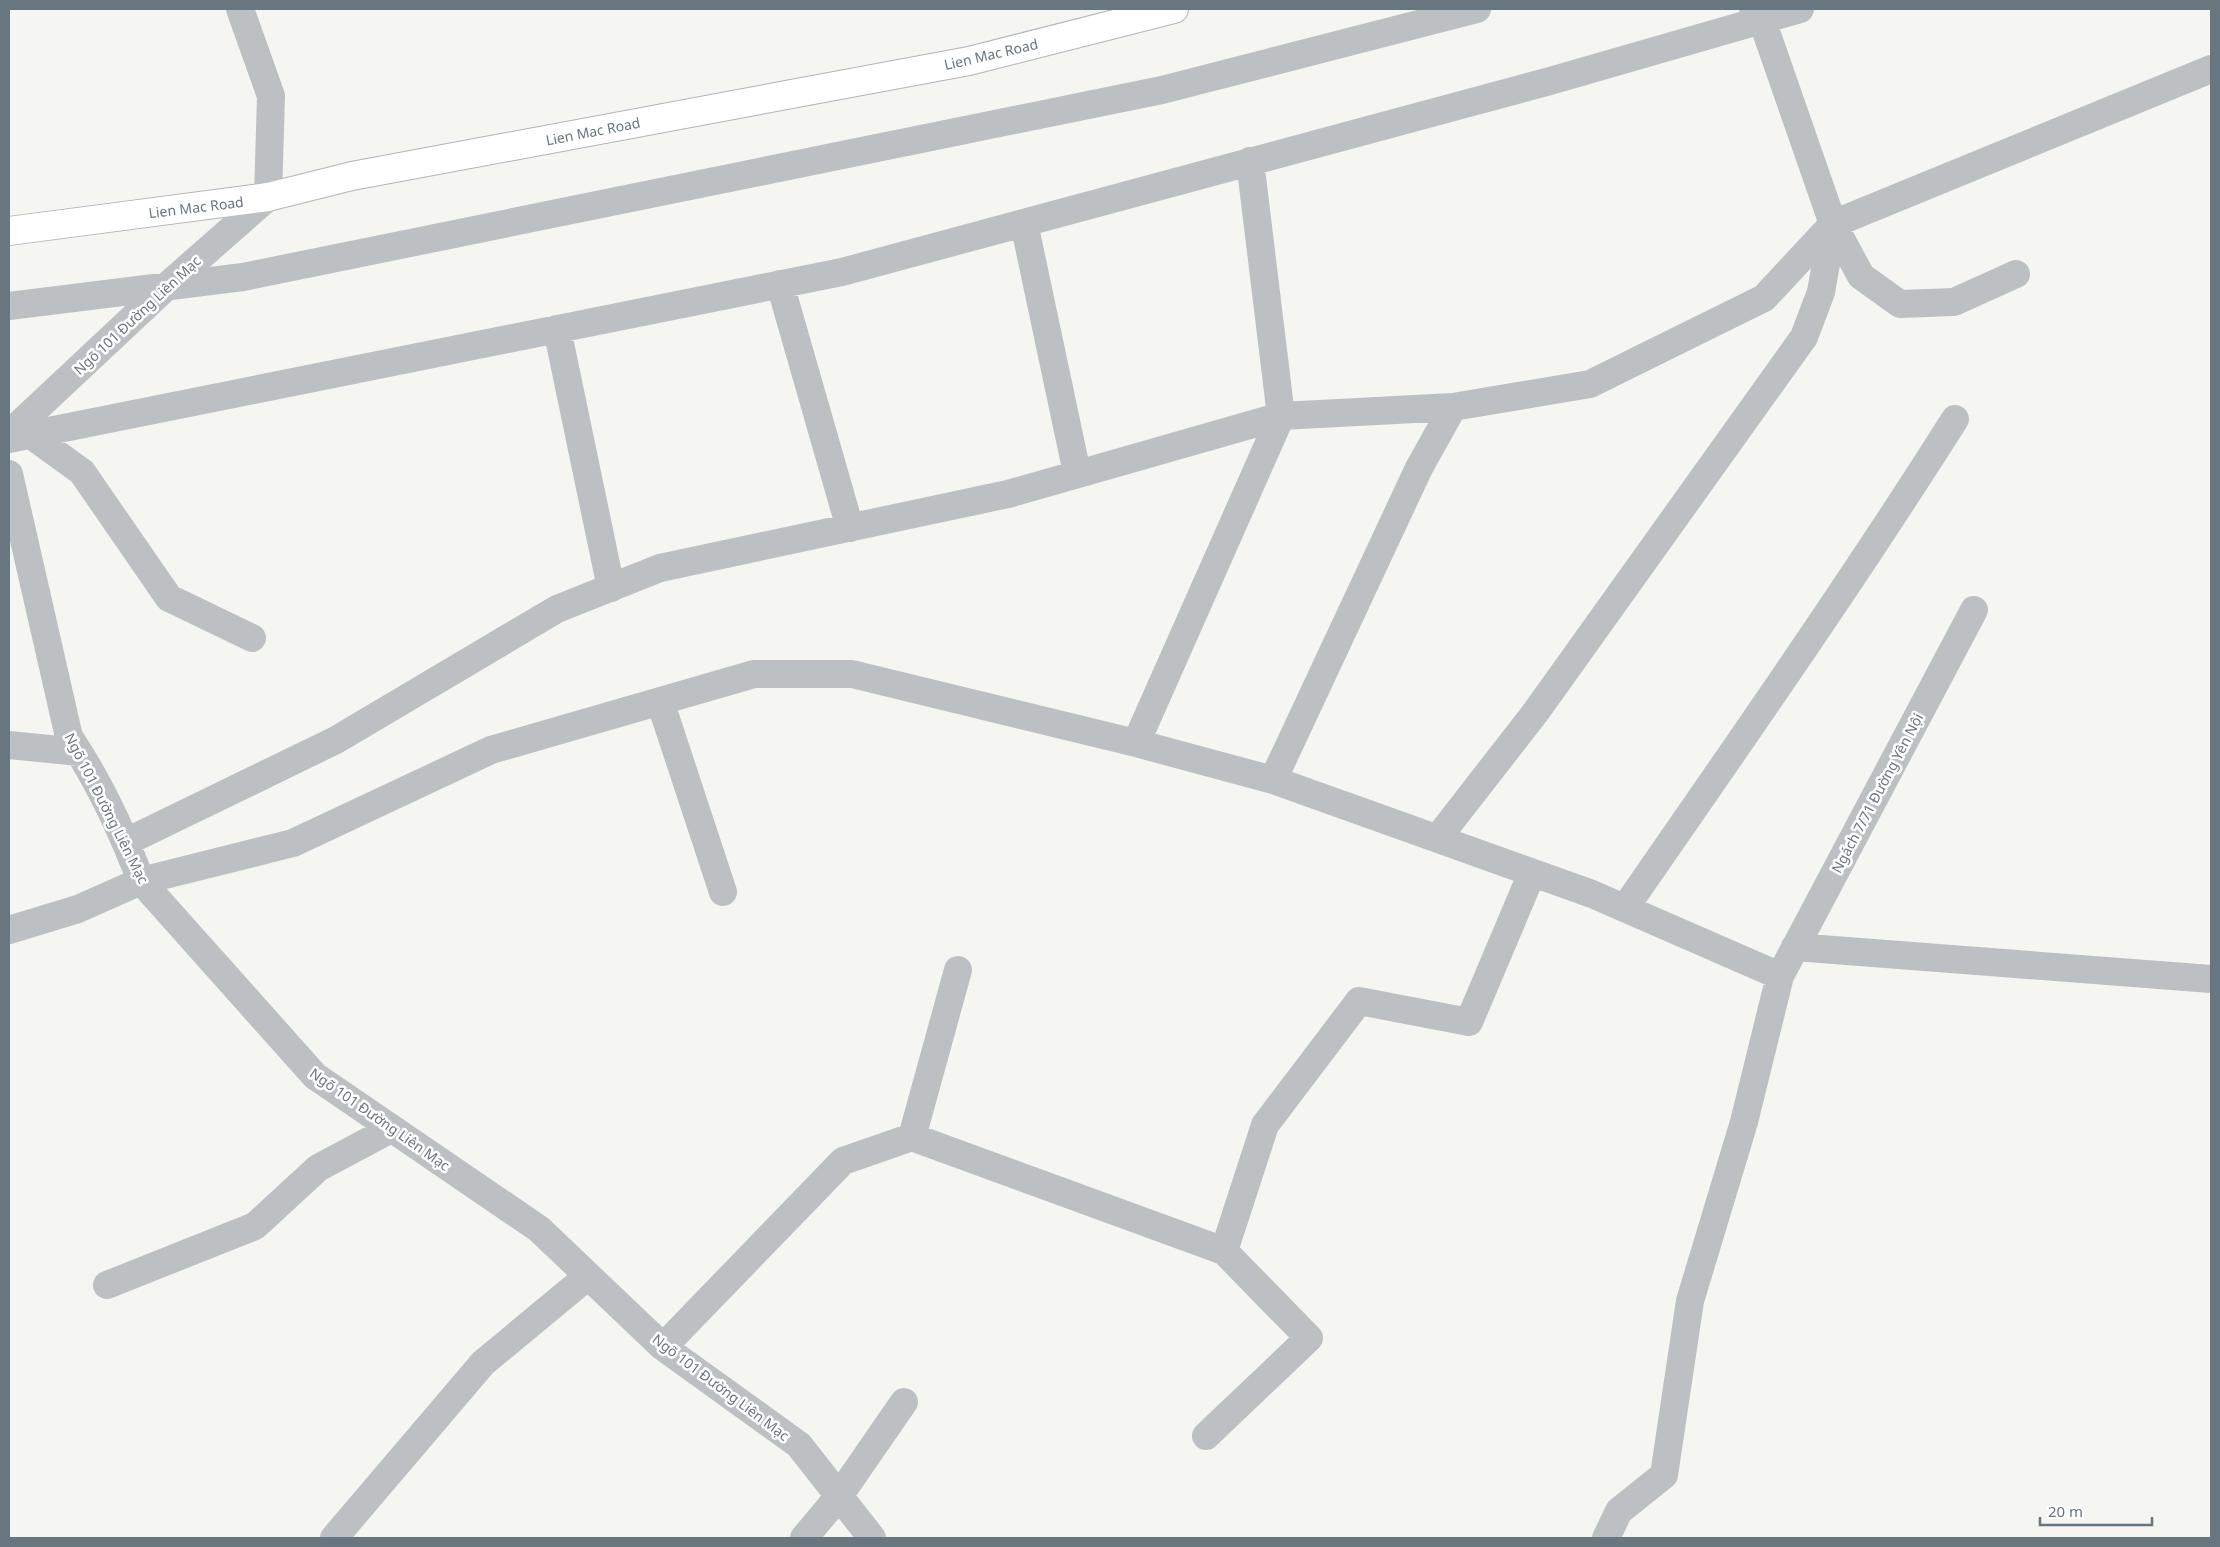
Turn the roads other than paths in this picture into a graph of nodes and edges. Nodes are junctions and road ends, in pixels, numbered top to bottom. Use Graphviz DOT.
graph roads {
  1 [pos="240,9"];
  2 [pos="1174,9"];
  3 [pos="1477,9"];
  4 [pos="1800,9"];
  5 [pos="1757,15"];
  6 [pos="2211,69"];
  7 [pos="1250,161"];
  8 [pos="268,197"];
  9 [pos="1024,223"];
  10 [pos="1833,224"];
  11 [pos="9,231"];
  12 [pos="2016,274"];
  13 [pos="780,284"];
  14 [pos="167,286"];
  15 [pos="9,306"];
  16 [pos="557,329"];
  17 [pos="1453,407"];
  18 [pos="1281,416"];
  19 [pos="1955,419"];
  20 [pos="16,436"];
  21 [pos="1077,473"];
  22 [pos="9,474"];
  23 [pos="850,528"];
  24 [pos="612,588"];
  25 [pos="1974,610"];
  26 [pos="252,638"];
  27 [pos="660,701"];
  28 [pos="1136,743"];
  29 [pos="9,745"];
  30 [pos="79,752"];
  31 [pos="1273,780"];
  32 [pos="1437,839"];
  33 [pos="126,842"];
  34 [pos="1532,873"];
  35 [pos="141,881"];
  36 [pos="723,892"];
  37 [pos="1625,908"];
  38 [pos="9,930"];
  39 [pos="1795,947"];
  40 [pos="958,970"];
  41 [pos="1780,976"];
  42 [pos="2211,979"];
  43 [pos="391,1128"];
  44 [pos="912,1137"];
  45 [pos="1224,1251"];
  46 [pos="588,1276"];
  47 [pos="107,1285"];
  48 [pos="663,1347"];
  49 [pos="904,1402"];
  50 [pos="1206,1436"];
  51 [pos="839,1496"];
  52 [pos="334,1538"];
  53 [pos="804,1538"];
  54 [pos="872,1538"];
  55 [pos="1606,1538"];
  1 -- 8 [label="street"];
  2 -- 8 [label="main road, Lien Mac Road"];
  3 -- 14 [label="street"];
  4 -- 5 [label="street"];
  5 -- 7 [label="street"];
  5 -- 10 [label="street"];
  6 -- 10 [label="street"];
  7 -- 9 [label="street"];
  7 -- 18 [label="street"];
  8 -- 11 [label="main road, Lien Mac Road"];
  8 -- 14 [label="street, Ngõ 101 Đường Liên Mạc"];
  9 -- 13 [label="street"];
  9 -- 21 [label="street"];
  10 -- 12 [label="street"];
  10 -- 17 [label="street"];
  10 -- 32 [label="street"];
  13 -- 16 [label="street"];
  13 -- 23 [label="street"];
  14 -- 15 [label="street"];
  14 -- 20 [label="street, Ngõ 101 Đường Liên Mạc"];
  16 -- 20 [label="street"];
  16 -- 24 [label="street"];
  17 -- 18 [label="street"];
  17 -- 31 [label="street"];
  18 -- 21 [label="street"];
  18 -- 28 [label="street"];
  19 -- 37 [label="street"];
  20 -- 26 [label="street"];
  21 -- 23 [label="street"];
  22 -- 30 [label="street, Ngõ 101 Đường Liên Mạc"];
  23 -- 24 [label="street"];
  24 -- 33 [label="street"];
  25 -- 39 [label="street, Ngách 7/71 Đường Yên Nội"];
  27 -- 28 [label="street"];
  27 -- 35 [label="street"];
  27 -- 36 [label="street"];
  28 -- 31 [label="street"];
  29 -- 30 [label="street"];
  30 -- 33 [label="street, Ngõ 101 Đường Liên Mạc"];
  31 -- 32 [label="street"];
  32 -- 34 [label="street"];
  33 -- 35 [label="street, Ngõ 101 Đường Liên Mạc"];
  34 -- 37 [label="street"];
  34 -- 45 [label="street"];
  35 -- 38 [label="street"];
  35 -- 43 [label="street, Ngõ 101 Đường Liên Mạc"];
  37 -- 41 [label="street"];
  39 -- 41 [label="street, Ngách 7/71 Đường Yên Nội"];
  39 -- 42 [label="street"];
  40 -- 44 [label="street"];
  41 -- 55 [label="street, Ngách 7/71 Đường Yên Nội"];
  43 -- 46 [label="street, Ngõ 101 Đường Liên Mạc"];
  43 -- 47 [label="street"];
  44 -- 45 [label="street"];
  44 -- 48 [label="street"];
  45 -- 50 [label="street"];
  46 -- 48 [label="street, Ngõ 101 Đường Liên Mạc"];
  46 -- 52 [label="street"];
  48 -- 51 [label="street, Ngõ 101 Đường Liên Mạc"];
  49 -- 51 [label="street"];
  51 -- 53 [label="street"];
  51 -- 54 [label="street, Ngõ 101 Đường Liên Mạc"];
}
